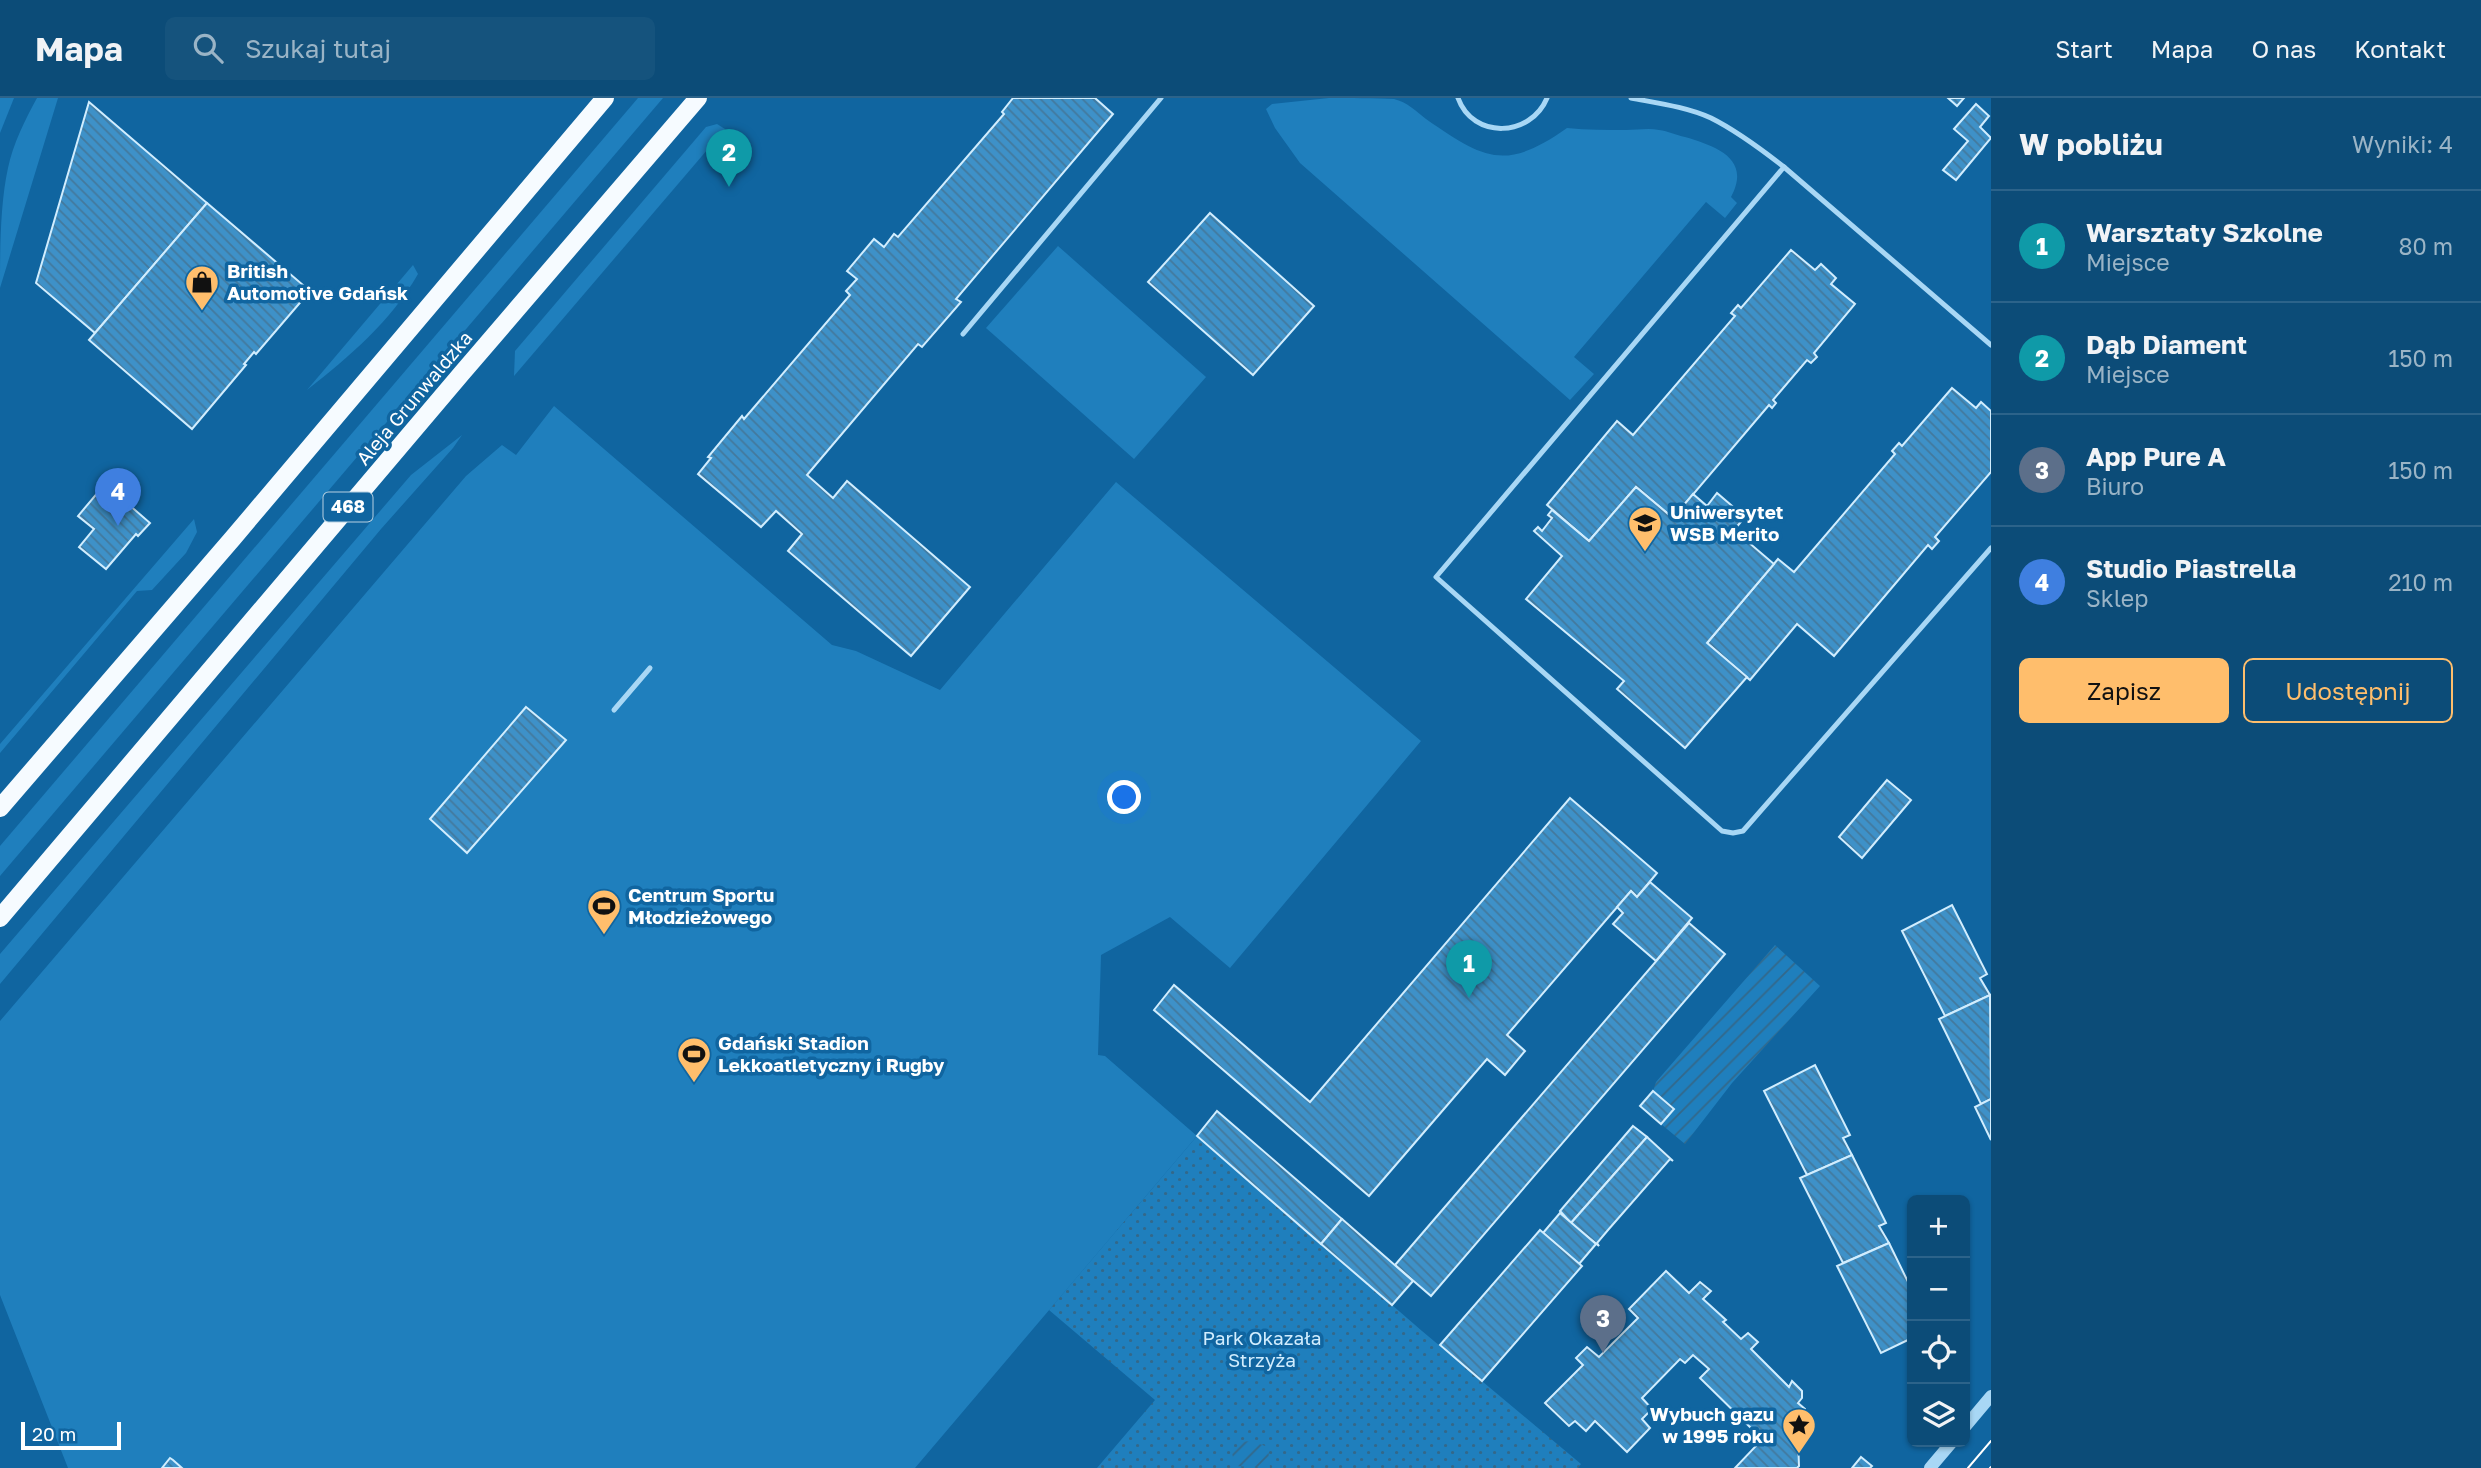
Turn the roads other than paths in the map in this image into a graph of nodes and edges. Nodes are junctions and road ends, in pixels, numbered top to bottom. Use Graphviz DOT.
graph roads {
  1 [pos="605,98"];
  2 [pos="698,98"];
  3 [pos="1161,98"];
  4 [pos="1458,98"];
  5 [pos="1547,98"];
  6 [pos="1631,98"];
  7 [pos="1784,167"];
  8 [pos="963,334"];
  9 [pos="1991,345"];
  10 [pos="1991,548"];
  11 [pos="650,668"];
  12 [pos="614,710"];
  13 [pos="0,808"];
  14 [pos="0,918"];
  15 [pos="1991,1396"];
  16 [pos="1970,1421"];
  17 [pos="1948,1447"];
  18 [pos="1930,1468"];
  1 -- 13 [label="main road"];
  2 -- 14 [label="main road, Aleja Grunwaldzka / 468"];
  3 -- 8 [label="lane"];
  4 -- 5 [label="lane"];
  6 -- 7 [label="lane"];
  7 -- 9 [label="lane"];
  7 -- 10 [label="lane"];
  11 -- 12 [label="lane"];
  15 -- 16 [label="street"];
  17 -- 18 [label="street"];
}
